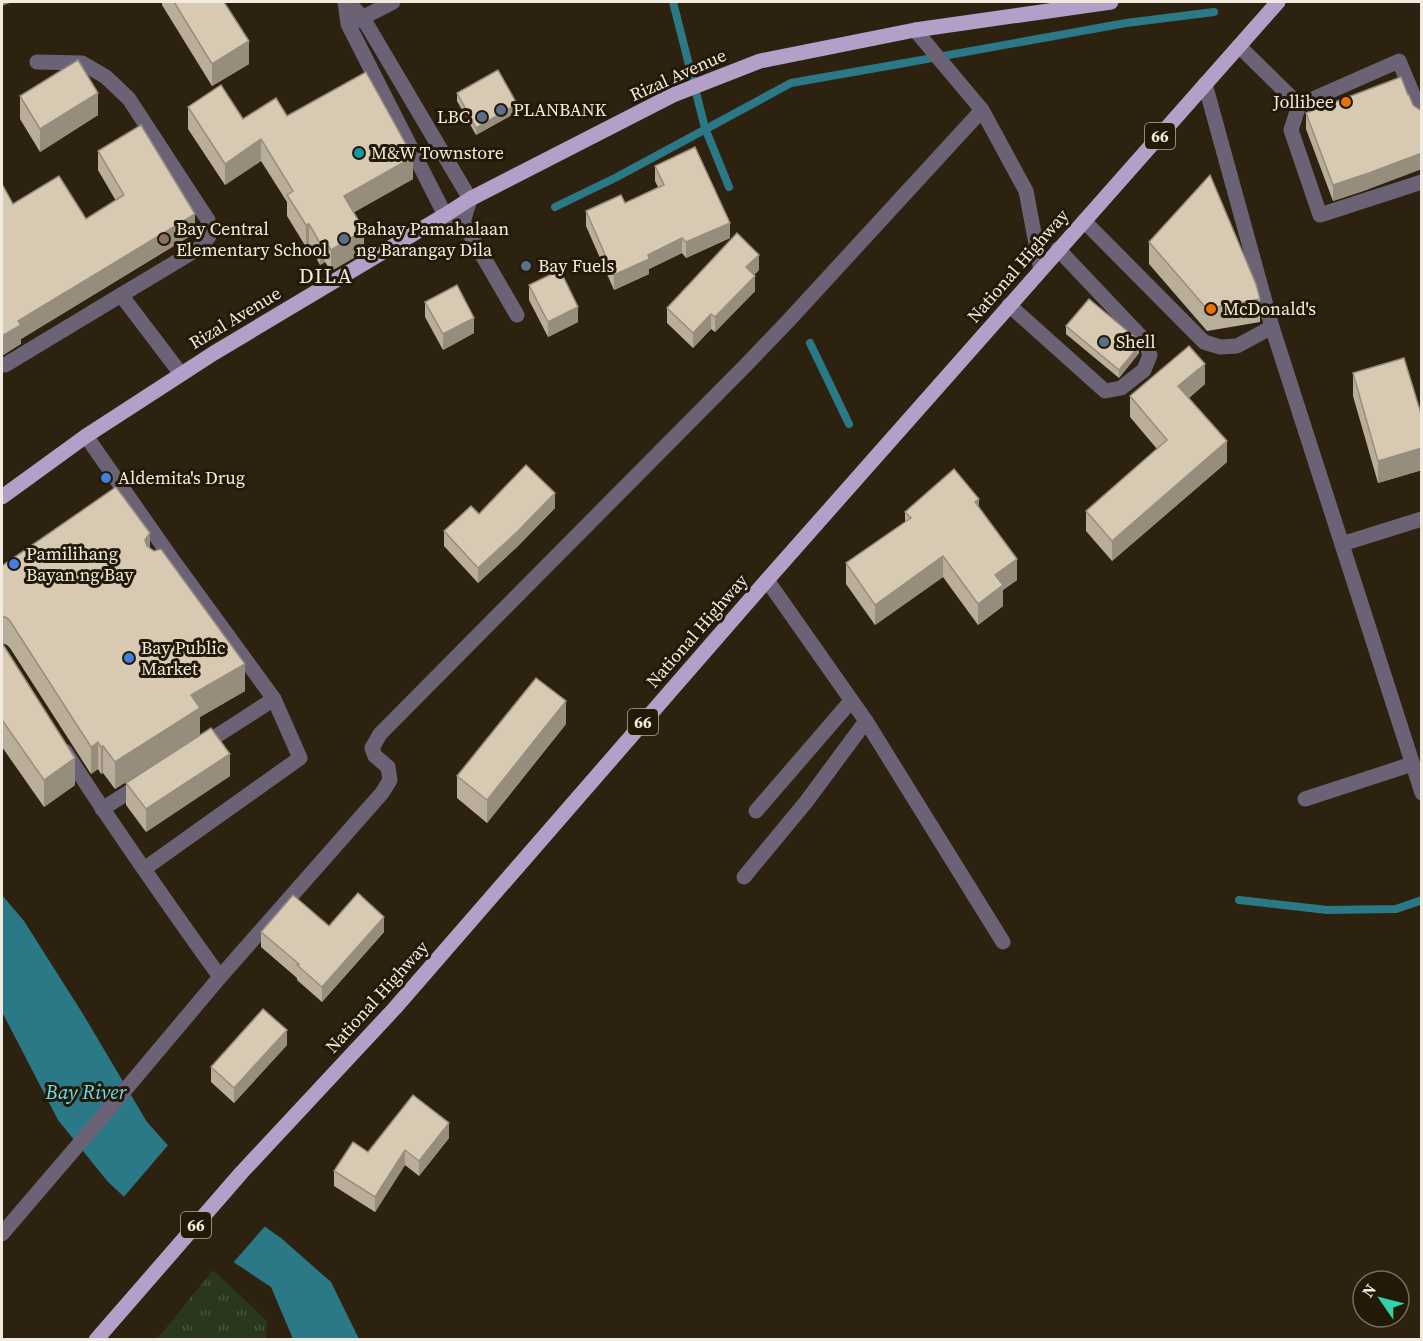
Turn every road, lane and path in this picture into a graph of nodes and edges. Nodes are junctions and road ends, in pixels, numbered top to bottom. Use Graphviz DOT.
graph roads {
  1 [pos="346,2"];
  2 [pos="393,2"];
  3 [pos="1111,2"];
  4 [pos="1278,2"];
  5 [pos="1068,5"];
  6 [pos="363,18"];
  7 [pos="348,24"];
  8 [pos="915,30"];
  9 [pos="1239,46"];
  10 [pos="37,62"];
  11 [pos="1205,84"];
  12 [pos="1299,105"];
  13 [pos="982,110"];
  14 [pos="1422,116"];
  15 [pos="1422,182"];
  16 [pos="470,199"];
  17 [pos="445,215"];
  18 [pos="1084,221"];
  19 [pos="463,222"];
  20 [pos="1058,249"];
  21 [pos="1041,270"];
  22 [pos="121,295"];
  23 [pos="1009,305"];
  24 [pos="517,315"];
  25 [pos="1272,327"];
  26 [pos="5,365"];
  27 [pos="181,374"];
  28 [pos="86,436"];
  29 [pos="2,497"];
  30 [pos="1422,519"];
  31 [pos="1342,544"];
  32 [pos="172,559"];
  33 [pos="155,568"];
  34 [pos="767,580"];
  35 [pos="274,699"];
  36 [pos="851,701"];
  37 [pos="866,722"];
  38 [pos="59,742"];
  39 [pos="193,751"];
  40 [pos="1412,764"];
  41 [pos="153,777"];
  42 [pos="1422,793"];
  43 [pos="1305,799"];
  44 [pos="102,809"];
  45 [pos="756,811"];
  46 [pos="144,869"];
  47 [pos="744,877"];
  48 [pos="1003,942"];
  49 [pos="220,977"];
  50 [pos="2,1234"];
  51 [pos="96,1340"];
  1 -- 6 [label="street"];
  1 -- 7 [label="street"];
  2 -- 6 [label="street"];
  3 -- 5 [label="main road, Rizal Avenue"];
  4 -- 9 [label="main road, National Highway / 66"];
  5 -- 8 [label="main road, Rizal Avenue"];
  6 -- 7 [label="street"];
  6 -- 16 [label="street"];
  7 -- 17 [label="street"];
  8 -- 13 [label="street"];
  8 -- 16 [label="main road, Rizal Avenue"];
  9 -- 11 [label="main road, National Highway / 66"];
  9 -- 12 [label="street"];
  10 -- 22 [label="street"];
  11 -- 18 [label="main road, National Highway / 66"];
  11 -- 25 [label="street"];
  12 -- 14 [label="street"];
  12 -- 15 [label="street"];
  13 -- 21 [label="street"];
  13 -- 49 [label="street"];
  16 -- 17 [label="main road, Rizal Avenue"];
  16 -- 19 [label="street"];
  17 -- 19 [label="street"];
  17 -- 27 [label="main road, Rizal Avenue"];
  18 -- 20 [label="main road, National Highway / 66"];
  18 -- 25 [label="street"];
  19 -- 24 [label="street"];
  20 -- 21 [label="main road, National Highway / 66"];
  20 -- 23 [label="street"];
  21 -- 23 [label="main road, National Highway / 66"];
  22 -- 26 [label="street"];
  22 -- 27 [label="street"];
  23 -- 34 [label="main road, National Highway / 66"];
  25 -- 31 [label="street"];
  27 -- 28 [label="main road, Rizal Avenue"];
  28 -- 29 [label="main road, Rizal Avenue"];
  28 -- 32 [label="street"];
  30 -- 31 [label="street"];
  31 -- 40 [label="street"];
  32 -- 33 [label="street"];
  32 -- 35 [label="street"];
  34 -- 36 [label="street"];
  34 -- 51 [label="main road, National Highway / 66"];
  35 -- 39 [label="street"];
  35 -- 46 [label="street"];
  36 -- 37 [label="street"];
  36 -- 45 [label="street"];
  37 -- 47 [label="street"];
  37 -- 48 [label="street"];
  38 -- 44 [label="street"];
  40 -- 42 [label="street"];
  40 -- 43 [label="street"];
  41 -- 44 [label="street"];
  44 -- 46 [label="street"];
  46 -- 49 [label="street"];
  49 -- 50 [label="street"];
}
